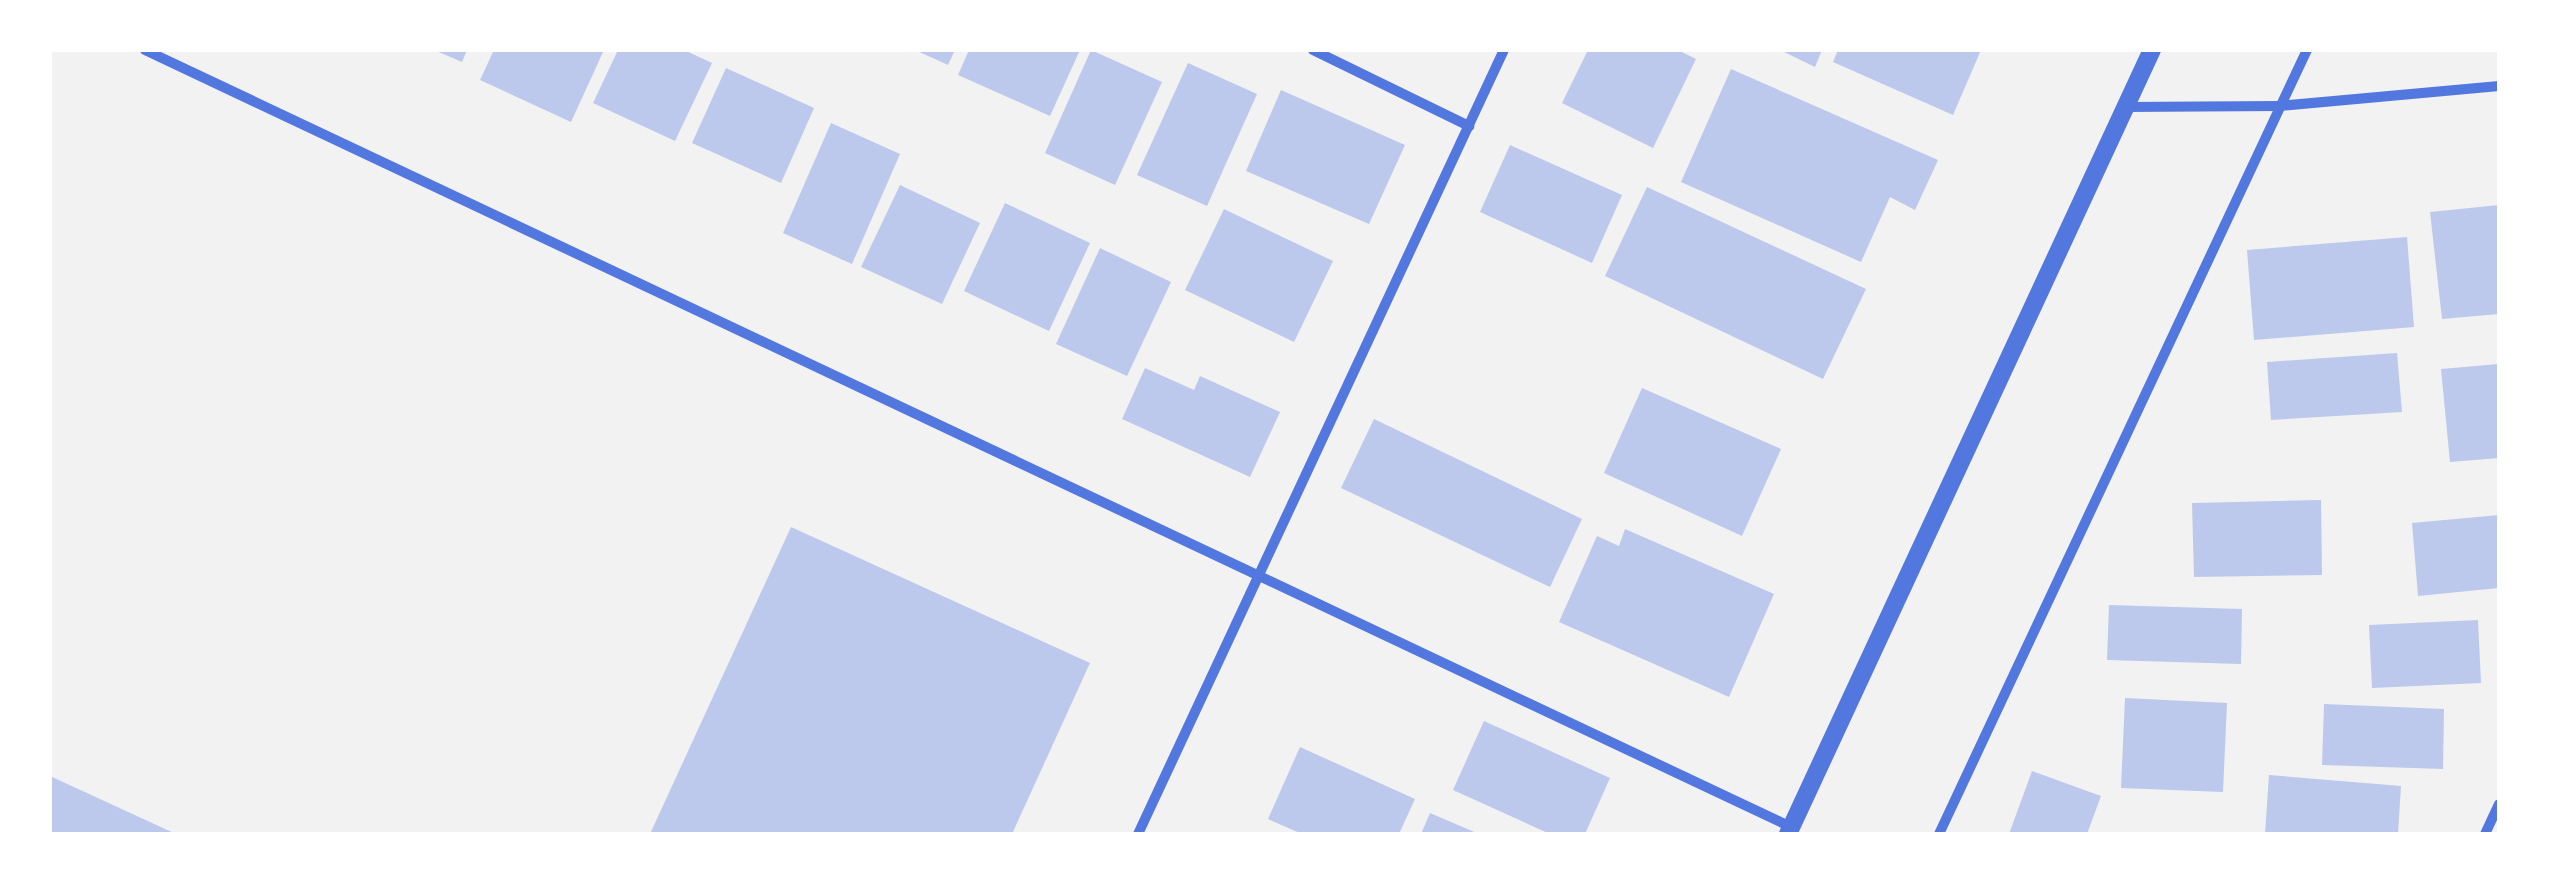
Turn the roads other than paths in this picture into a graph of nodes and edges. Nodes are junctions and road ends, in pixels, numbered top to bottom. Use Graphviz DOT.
graph roads {
  1 [pos="144,50"];
  2 [pos="1313,50"];
  3 [pos="1504,50"];
  4 [pos="2152,50"];
  5 [pos="2307,50"];
  6 [pos="2499,86"];
  7 [pos="2279,106"];
  8 [pos="2126,107"];
  9 [pos="1469,126"];
  10 [pos="1261,571"];
  11 [pos="2499,804"];
  12 [pos="1790,830"];
  13 [pos="1138,834"];
  14 [pos="1939,834"];
  15 [pos="2485,834"];
  1 -- 10 [label="street"];
  2 -- 9 [label="street"];
  3 -- 9 [label="street"];
  4 -- 8 [label="street"];
  5 -- 7 [label="street"];
  6 -- 7 [label="street"];
  7 -- 8 [label="street"];
  7 -- 14 [label="street"];
  8 -- 12 [label="street"];
  9 -- 10 [label="street"];
  10 -- 12 [label="street"];
  10 -- 13 [label="street"];
  11 -- 15 [label="street"];
}
